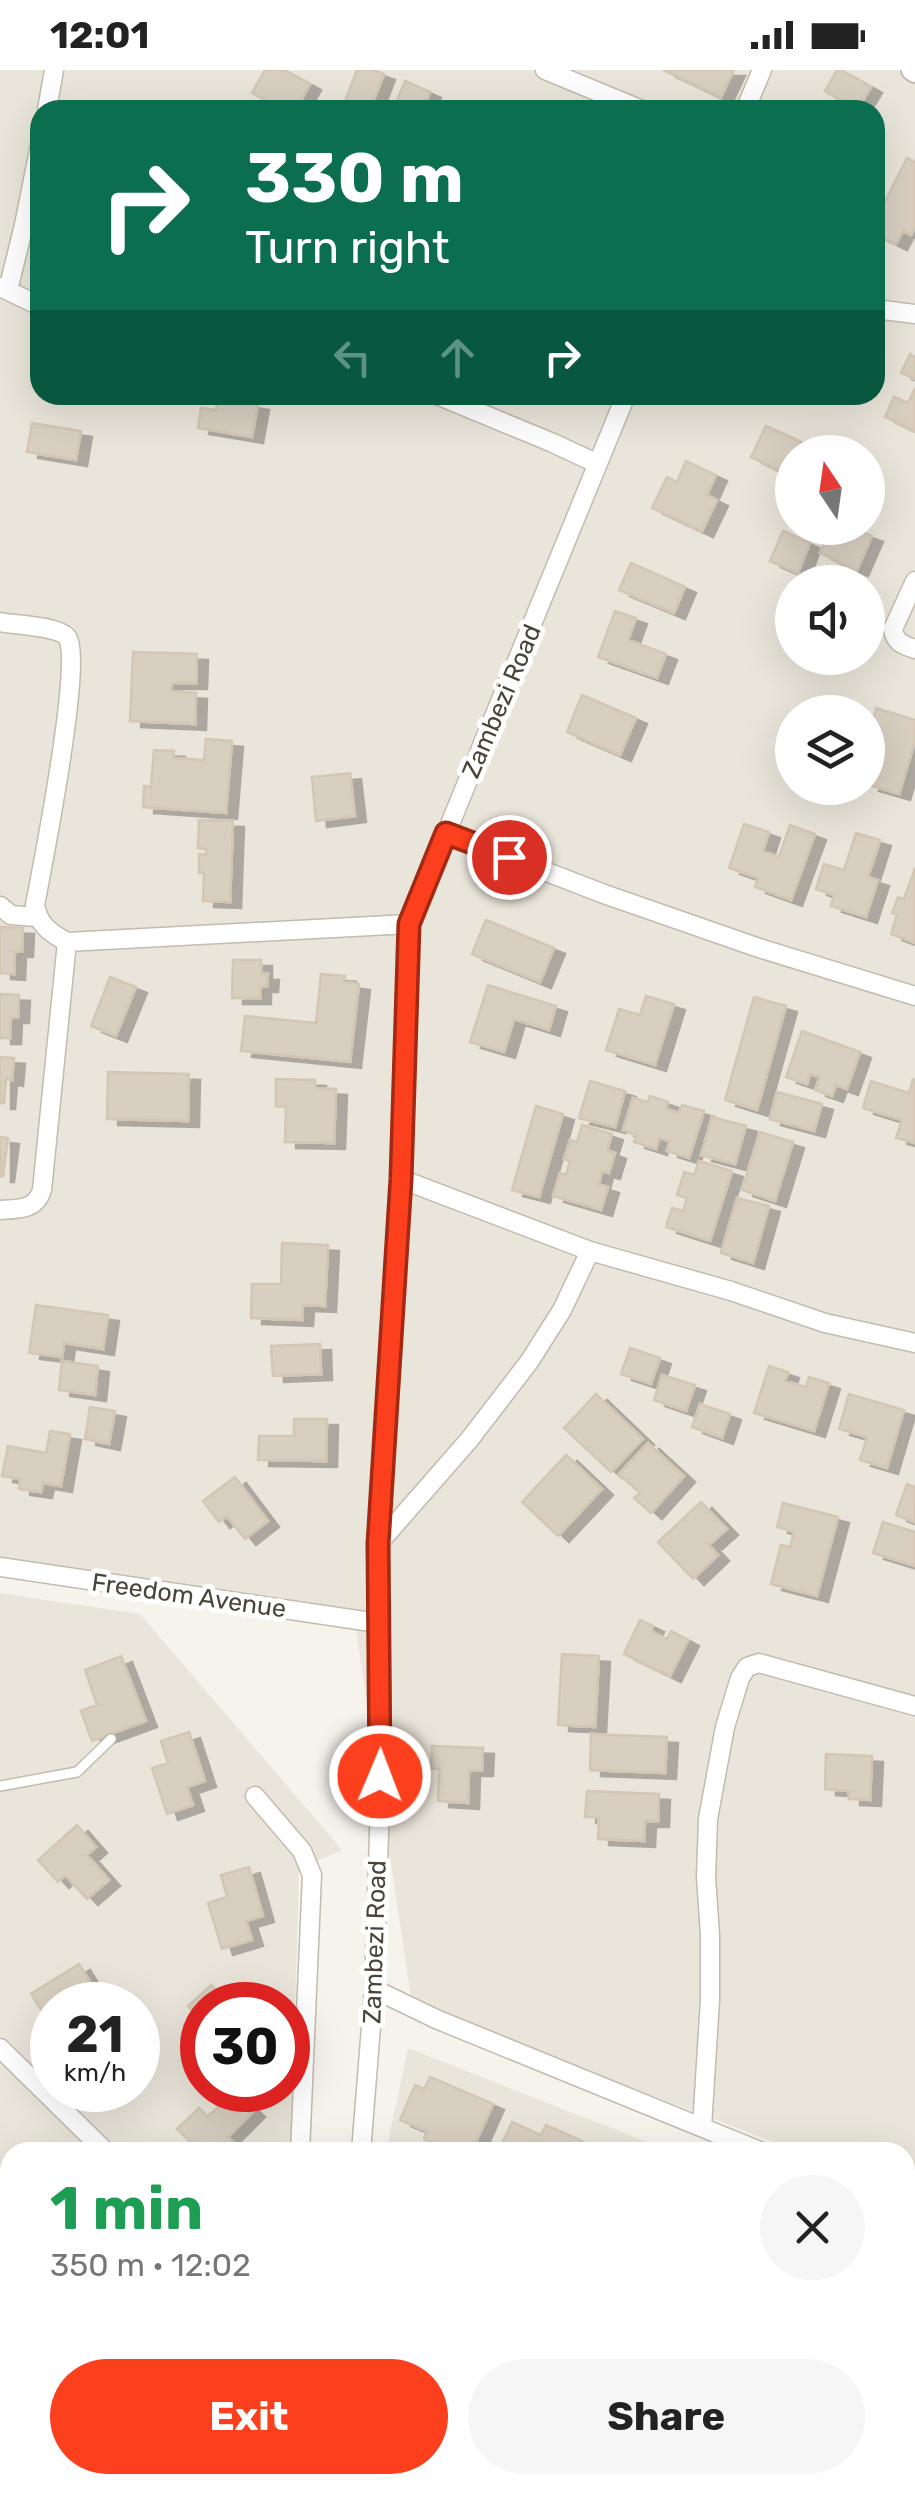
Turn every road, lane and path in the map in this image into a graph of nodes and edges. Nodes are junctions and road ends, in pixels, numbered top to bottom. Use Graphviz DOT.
graph roads {
  1 [pos="54,70"];
  2 [pos="545,70"];
  3 [pos="762,70"];
  4 [pos="49,100"];
  5 [pos="618,100"];
  6 [pos="749,100"];
  7 [pos="30,195"];
  8 [pos="4,288"];
  9 [pos="30,301"];
  10 [pos="885,310"];
  11 [pos="915,314"];
  12 [pos="461,405"];
  13 [pos="622,405"];
  14 [pos="598,464"];
  15 [pos="915,581"];
  16 [pos="0,622"];
  17 [pos="915,649"];
  18 [pos="446,833"];
  19 [pos="0,906"];
  20 [pos="37,917"];
  21 [pos="409,924"];
  22 [pos="67,942"];
  23 [pos="915,996"];
  24 [pos="401,1179"];
  25 [pos="0,1210"];
  26 [pos="590,1251"];
  27 [pos="915,1343"];
  28 [pos="378,1544"];
  29 [pos="0,1566"];
  30 [pos="378,1622"];
  31 [pos="915,1706"];
  32 [pos="111,1739"];
  33 [pos="0,1786"];
  34 [pos="255,1796"];
  35 [pos="374,1989"];
  36 [pos="0,2048"];
  37 [pos="702,2127"];
  38 [pos="96,2142"];
  39 [pos="300,2142"];
  40 [pos="362,2142"];
  41 [pos="738,2142"];
  1 -- 4 [label="street"];
  2 -- 5 [label="street"];
  3 -- 6 [label="street"];
  7 -- 8 [label="street"];
  8 -- 9 [label="street"];
  10 -- 11 [label="street"];
  12 -- 14 [label="street"];
  13 -- 14 [label="street, Zambezi Road"];
  14 -- 18 [label="street, Zambezi Road"];
  15 -- 17 [label="street"];
  16 -- 20 [label="street"];
  18 -- 21 [label="street, Zambezi Road"];
  18 -- 23 [label="street"];
  19 -- 20 [label="street"];
  20 -- 22 [label="street"];
  21 -- 22 [label="street"];
  21 -- 24 [label="street, Zambezi Road"];
  22 -- 25 [label="street"];
  24 -- 26 [label="street"];
  24 -- 28 [label="street, Zambezi Road"];
  26 -- 27 [label="street"];
  26 -- 28 [label="street"];
  28 -- 30 [label="street, Zambezi Road"];
  29 -- 30 [label="street, Freedom Avenue"];
  30 -- 35 [label="street, Zambezi Road"];
  31 -- 37 [label="street"];
  32 -- 33 [label="lane"];
  34 -- 39 [label="street"];
  35 -- 37 [label="street"];
  35 -- 40 [label="street, Zambezi Road"];
  36 -- 38 [label="street"];
  37 -- 41 [label="street"];
}
